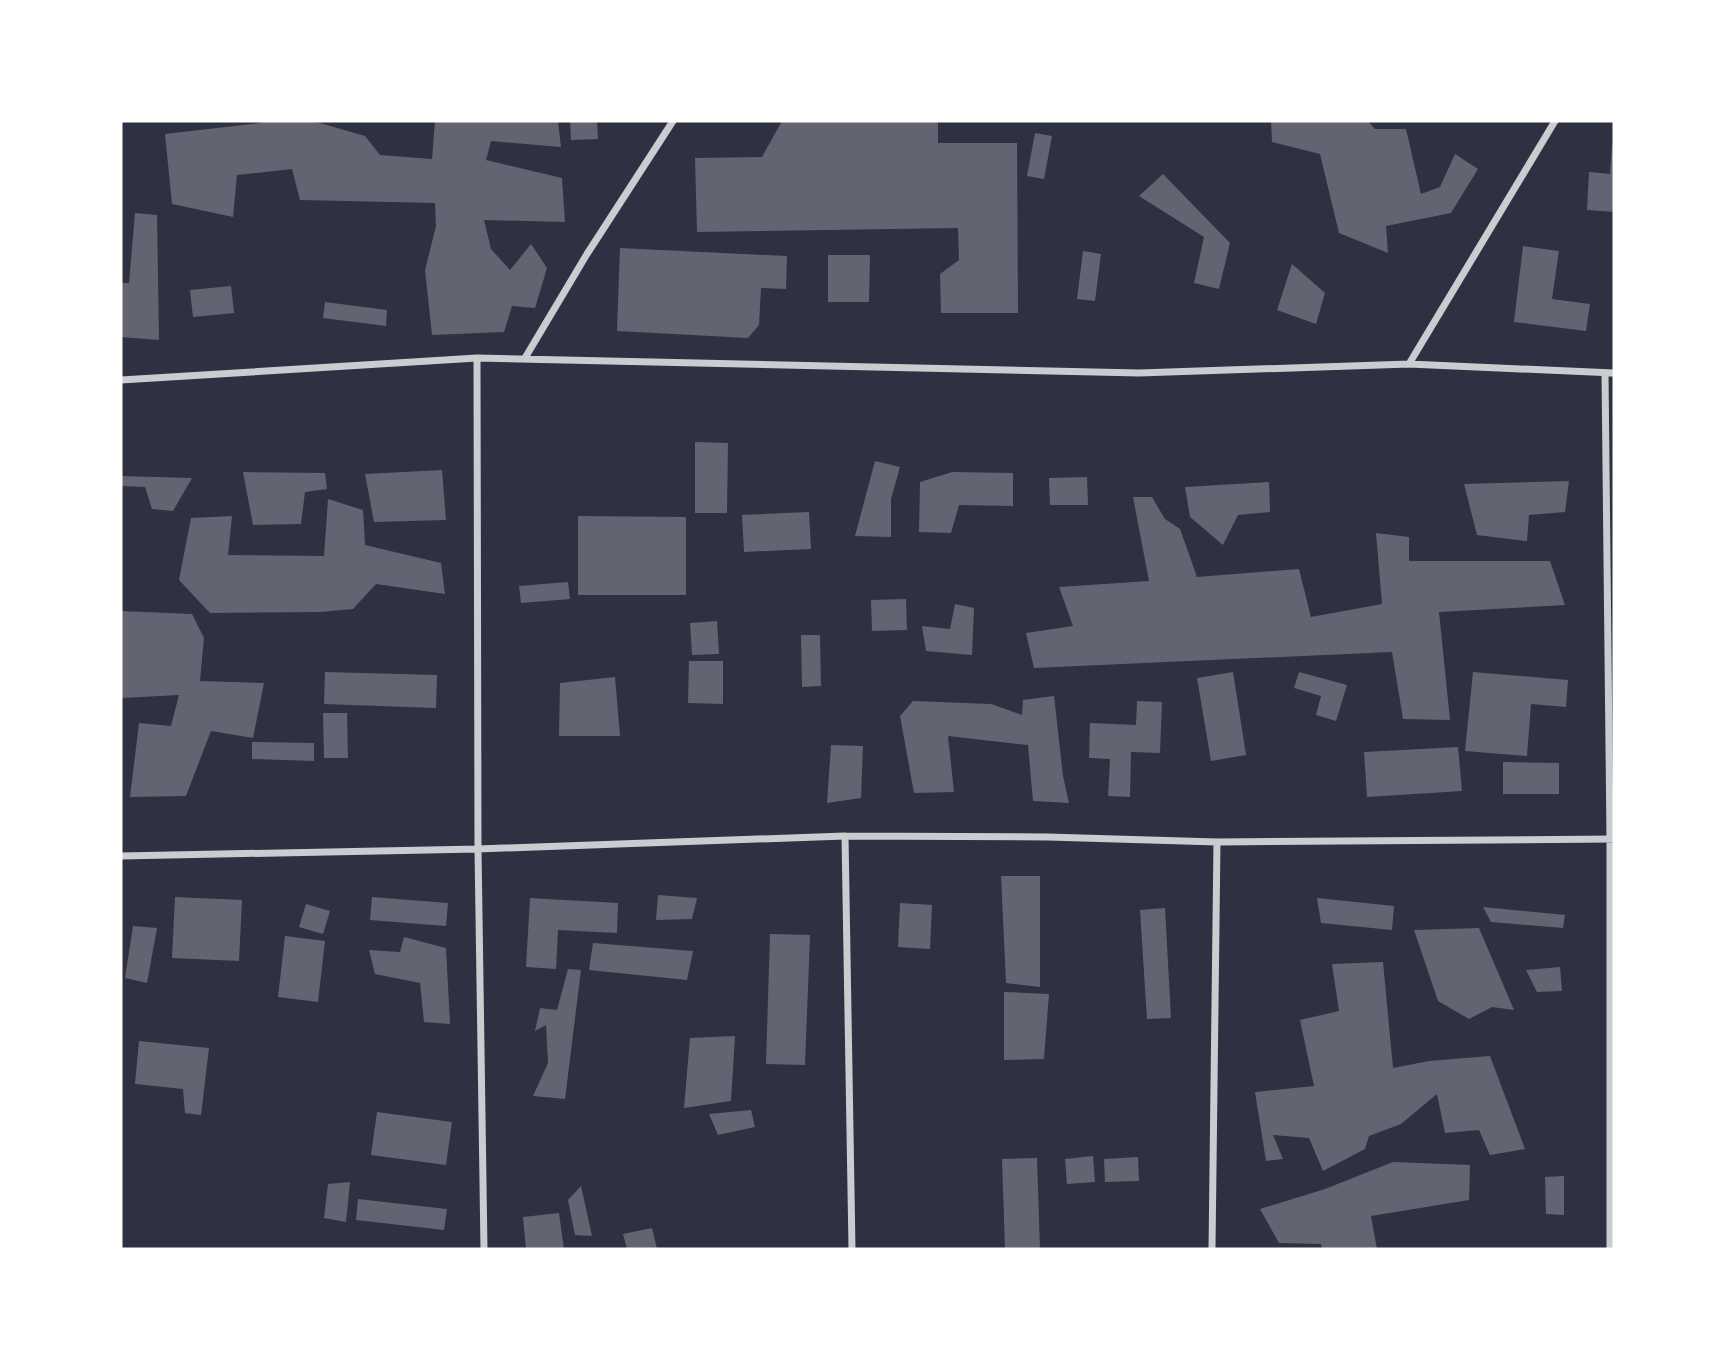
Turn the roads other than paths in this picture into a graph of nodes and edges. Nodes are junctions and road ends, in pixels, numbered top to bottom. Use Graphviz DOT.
graph roads {
  1 [pos="673,121"];
  2 [pos="1555,121"];
  3 [pos="477,358"];
  4 [pos="524,358"];
  5 [pos="1409,364"];
  6 [pos="1610,373"];
  7 [pos="121,380"];
  8 [pos="845,836"];
  9 [pos="1612,839"];
  10 [pos="1217,842"];
  11 [pos="478,849"];
  12 [pos="121,856"];
  13 [pos="484,1249"];
  14 [pos="852,1249"];
  15 [pos="1212,1249"];
  16 [pos="1610,1249"];
  1 -- 4 [label="street"];
  2 -- 5 [label="street"];
  3 -- 4 [label="street"];
  3 -- 7 [label="street"];
  3 -- 11 [label="street"];
  4 -- 5 [label="street"];
  5 -- 6 [label="street"];
  6 -- 9 [label="street"];
  8 -- 10 [label="street"];
  8 -- 11 [label="street"];
  8 -- 14 [label="street"];
  9 -- 10 [label="street"];
  9 -- 16 [label="street"];
  10 -- 15 [label="street"];
  11 -- 12 [label="street"];
  11 -- 13 [label="street"];
}
